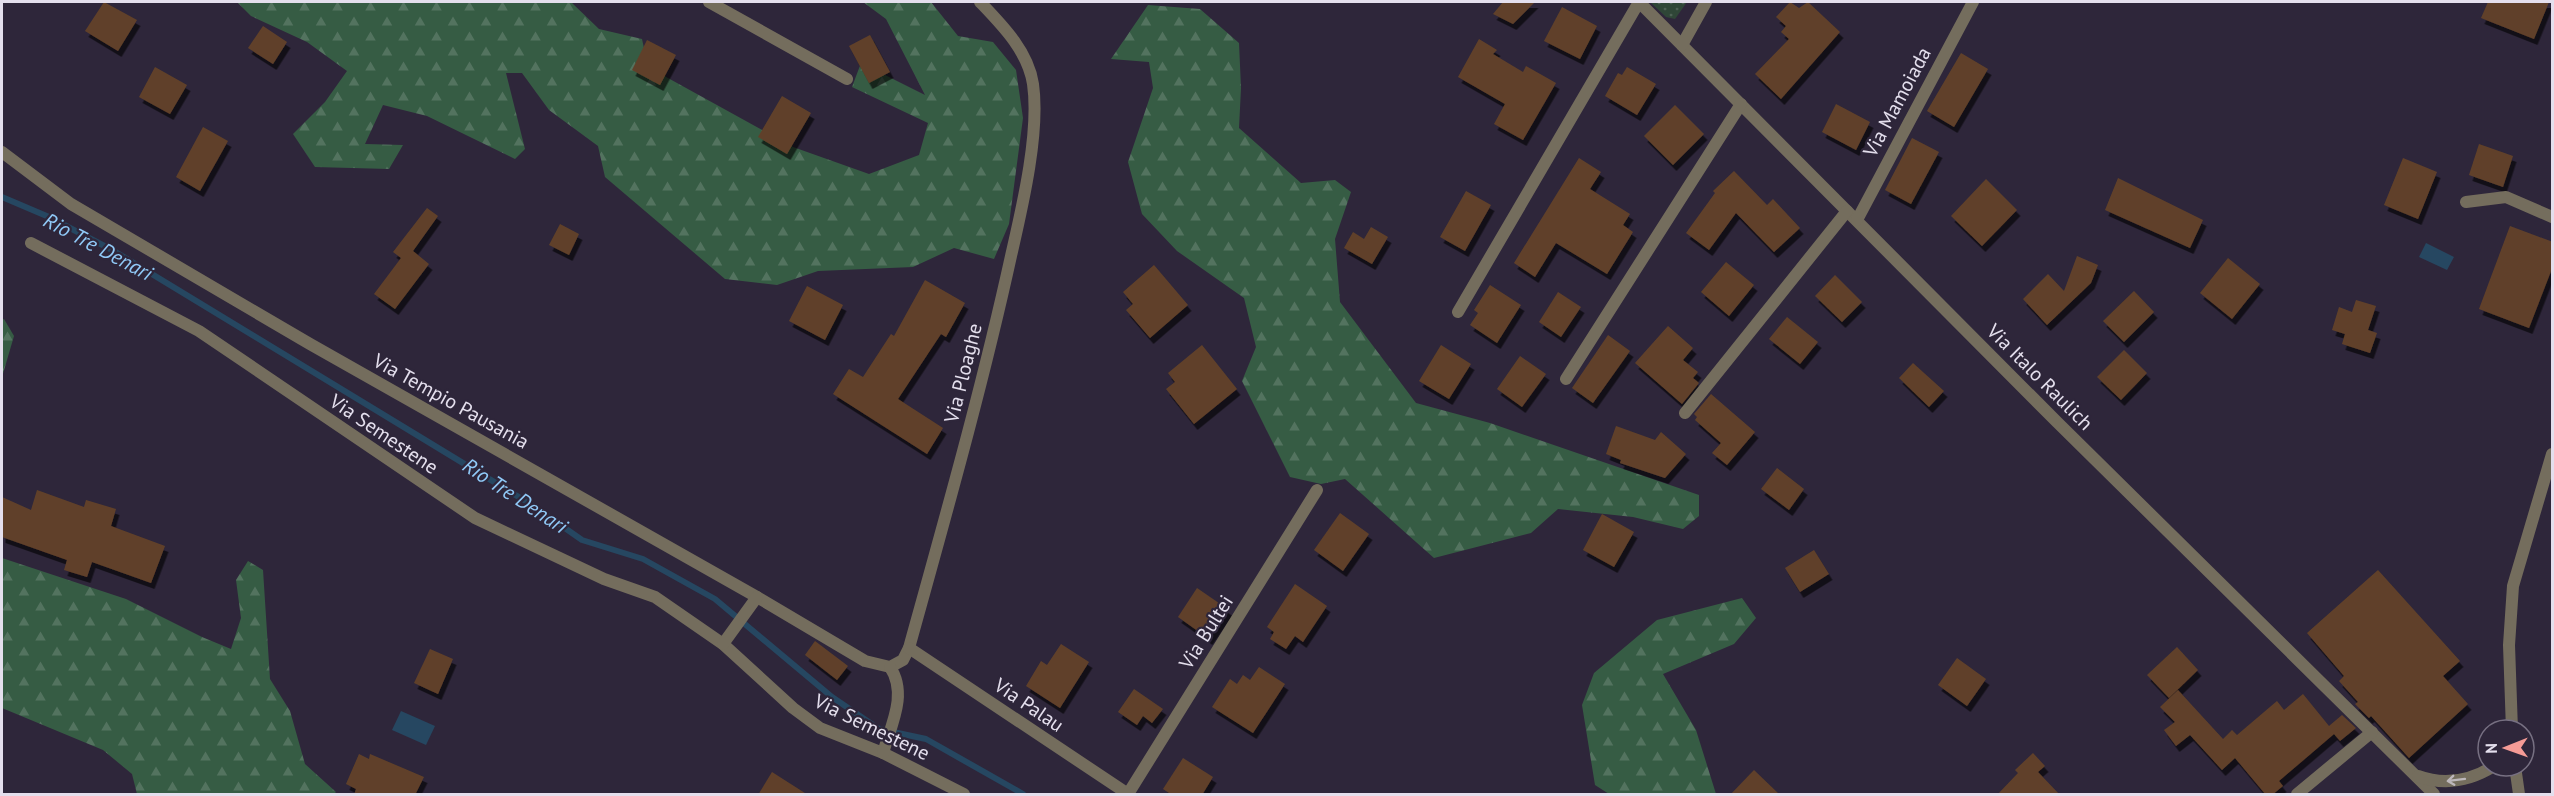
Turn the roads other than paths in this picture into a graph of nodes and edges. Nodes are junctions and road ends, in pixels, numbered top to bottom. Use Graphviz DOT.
graph roads {
  1 [pos="709,2"];
  2 [pos="980,2"];
  3 [pos="1639,2"];
  4 [pos="1706,2"];
  5 [pos="1973,2"];
  6 [pos="1682,45"];
  7 [pos="847,79"];
  8 [pos="1741,104"];
  9 [pos="2,152"];
  10 [pos="2466,202"];
  11 [pos="1847,211"];
  12 [pos="2553,217"];
  13 [pos="1857,220"];
  14 [pos="31,243"];
  15 [pos="1458,312"];
  16 [pos="1566,379"];
  17 [pos="1685,413"];
  18 [pos="2553,454"];
  19 [pos="1317,490"];
  20 [pos="757,597"];
  21 [pos="723,644"];
  22 [pos="909,648"];
  23 [pos="890,667"];
  24 [pos="2512,718"];
  25 [pos="2372,732"];
  26 [pos="883,753"];
  27 [pos="2417,776"];
  28 [pos="2476,777"];
  29 [pos="2517,778"];
  30 [pos="963,795"];
  31 [pos="1128,795"];
  32 [pos="2297,795"];
  33 [pos="2434,795"];
  34 [pos="2519,795"];
  1 -- 7 [label="street"];
  2 -- 22 [label="street, Via Ploaghe"];
  3 -- 6 [label="street, Via Italo Raulich"];
  3 -- 15 [label="street"];
  4 -- 6 [label="street"];
  5 -- 13 [label="street, Via Mamoiada"];
  6 -- 8 [label="street, Via Italo Raulich"];
  8 -- 11 [label="street, Via Italo Raulich"];
  8 -- 16 [label="street"];
  9 -- 20 [label="street, Via Tempio Pausania"];
  10 -- 12 [label="street"];
  11 -- 13 [label="street, Via Italo Raulich"];
  11 -- 17 [label="street"];
  13 -- 25 [label="street, Via Italo Raulich"];
  14 -- 21 [label="street, Via Semestene"];
  18 -- 24 [label="street"];
  19 -- 31 [label="street, Via Bultei"];
  20 -- 21 [label="street"];
  20 -- 23 [label="street, Via Tempio Pausania"];
  21 -- 26 [label="street, Via Semestene"];
  22 -- 23 [label="street, Via Ploaghe"];
  22 -- 31 [label="street, Via Palau"];
  23 -- 26 [label="street"];
  25 -- 27 [label="street, Via Italo Raulich"];
  25 -- 32 [label="street"];
  26 -- 30 [label="street, Via Semestene"];
  28 -- 27 [label="street, one-way"];
  27 -- 33 [label="street, Via Italo Raulich"];
  29 -- 34 [label="street"];
}
